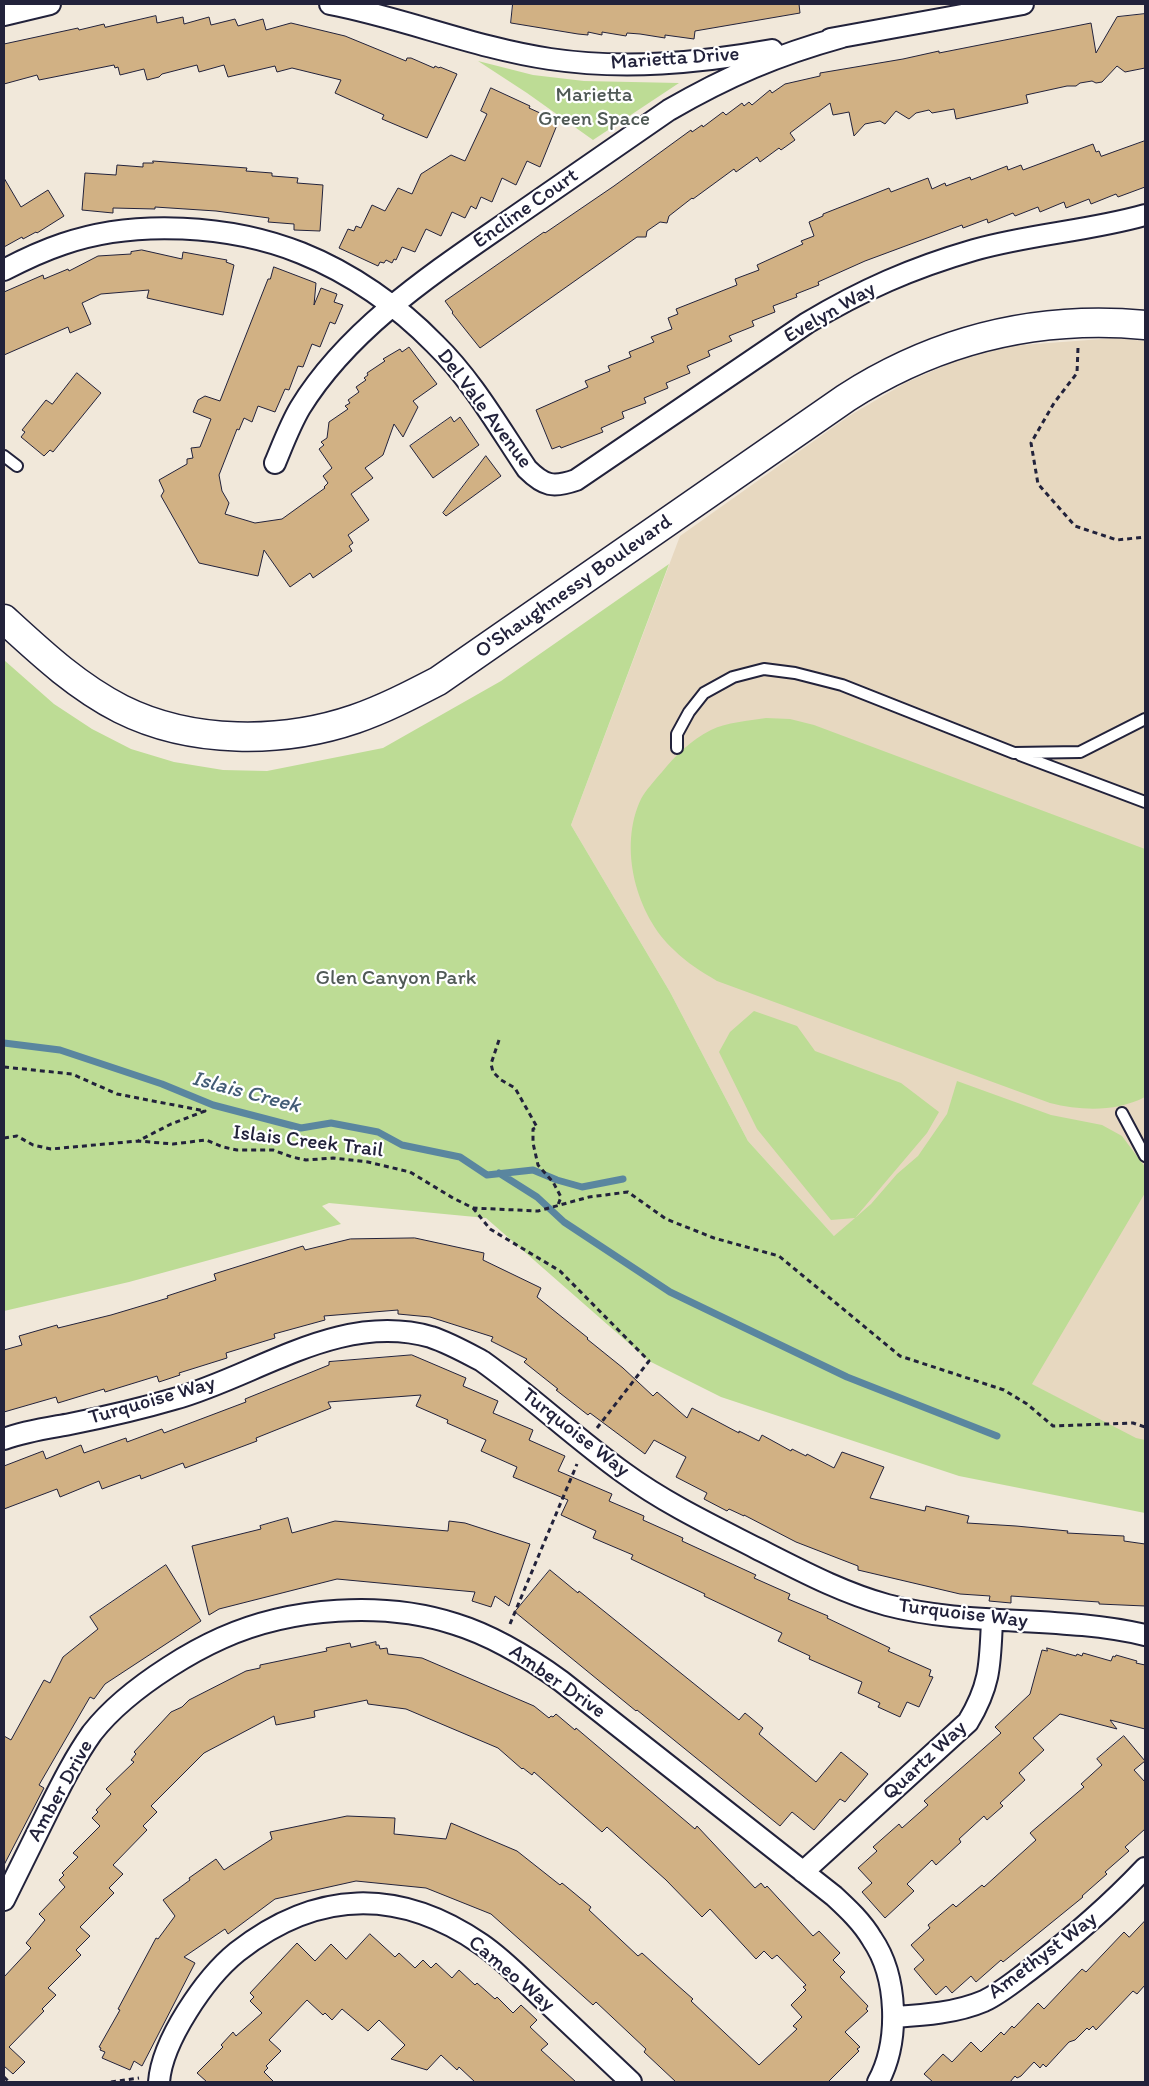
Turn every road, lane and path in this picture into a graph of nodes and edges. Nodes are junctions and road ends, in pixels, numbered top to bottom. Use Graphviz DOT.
graph roads {
  1 [pos="50,4"];
  2 [pos="330,4"];
  3 [pos="1023,4"];
  4 [pos="397,11"];
  5 [pos="4,15"];
  6 [pos="842,37"];
  7 [pos="1145,216"];
  8 [pos="4,270"];
  9 [pos="393,307"];
  10 [pos="1145,325"];
  11 [pos="1078,347"];
  12 [pos="4,456"];
  13 [pos="275,463"];
  14 [pos="17,466"];
  15 [pos="548,485"];
  16 [pos="1145,537"];
  17 [pos="4,619"];
  18 [pos="1145,720"];
  19 [pos="677,748"];
  20 [pos="1014,753"];
  21 [pos="1145,802"];
  22 [pos="498,1040"];
  23 [pos="4,1067"];
  24 [pos="1122,1113"];
  25 [pos="4,1138"];
  26 [pos="138,1141"];
  27 [pos="1145,1156"];
  28 [pos="556,1206"];
  29 [pos="473,1208"];
  30 [pos="1145,1427"];
  31 [pos="4,1438"];
  32 [pos="585,1444"];
  33 [pos="992,1620"];
  34 [pos="1145,1635"];
  35 [pos="502,1643"];
  36 [pos="1145,1868"];
  37 [pos="803,1872"];
  38 [pos="4,1900"];
  39 [pos="894,2017"];
  40 [pos="4,2077"];
  41 [pos="159,2078"];
  42 [pos="9,2082"];
  43 [pos="111,2082"];
  44 [pos="631,2082"];
  45 [pos="878,2082"];
  1 -- 5 [label="street"];
  2 -- 4 [label="street, Marietta Drive"];
  3 -- 6 [label="street, Marietta Drive"];
  4 -- 6 [label="street, Marietta Drive"];
  6 -- 9 [label="street, Encline Court"];
  7 -- 15 [label="street, Evelyn Way"];
  8 -- 9 [label="street, Del Vale Avenue"];
  9 -- 13 [label="street, Encline Court"];
  9 -- 15 [label="street, Del Vale Avenue"];
  10 -- 17 [label="main road, O'Shaughnessy Boulevard"];
  11 -- 16 [label="path"];
  12 -- 14 [label="lane"];
  18 -- 20 [label="lane"];
  19 -- 20 [label="lane"];
  20 -- 21 [label="lane"];
  22 -- 28 [label="path"];
  23 -- 26 [label="path, Islais Creek Trail"];
  24 -- 27 [label="lane"];
  25 -- 26 [label="path"];
  26 -- 29 [label="path, Islais Creek Trail"];
  28 -- 29 [label="path, Islais Creek Trail"];
  28 -- 30 [label="path, Islais Creek Trail"];
  29 -- 32 [label="path"];
  31 -- 32 [label="street, Turquoise Way"];
  32 -- 33 [label="street, Turquoise Way"];
  32 -- 35 [label="path"];
  33 -- 34 [label="street, Turquoise Way"];
  33 -- 37 [label="street, Quartz Way"];
  35 -- 37 [label="street, Amber Drive"];
  35 -- 38 [label="street, Amber Drive"];
  36 -- 39 [label="street, Amethyst Way"];
  37 -- 39 [label="street, Amber Drive"];
  39 -- 45 [label="street, Amber Drive"];
  40 -- 42 [label="path"];
  41 -- 43 [label="path"];
  41 -- 44 [label="street, Cameo Way"];
}
